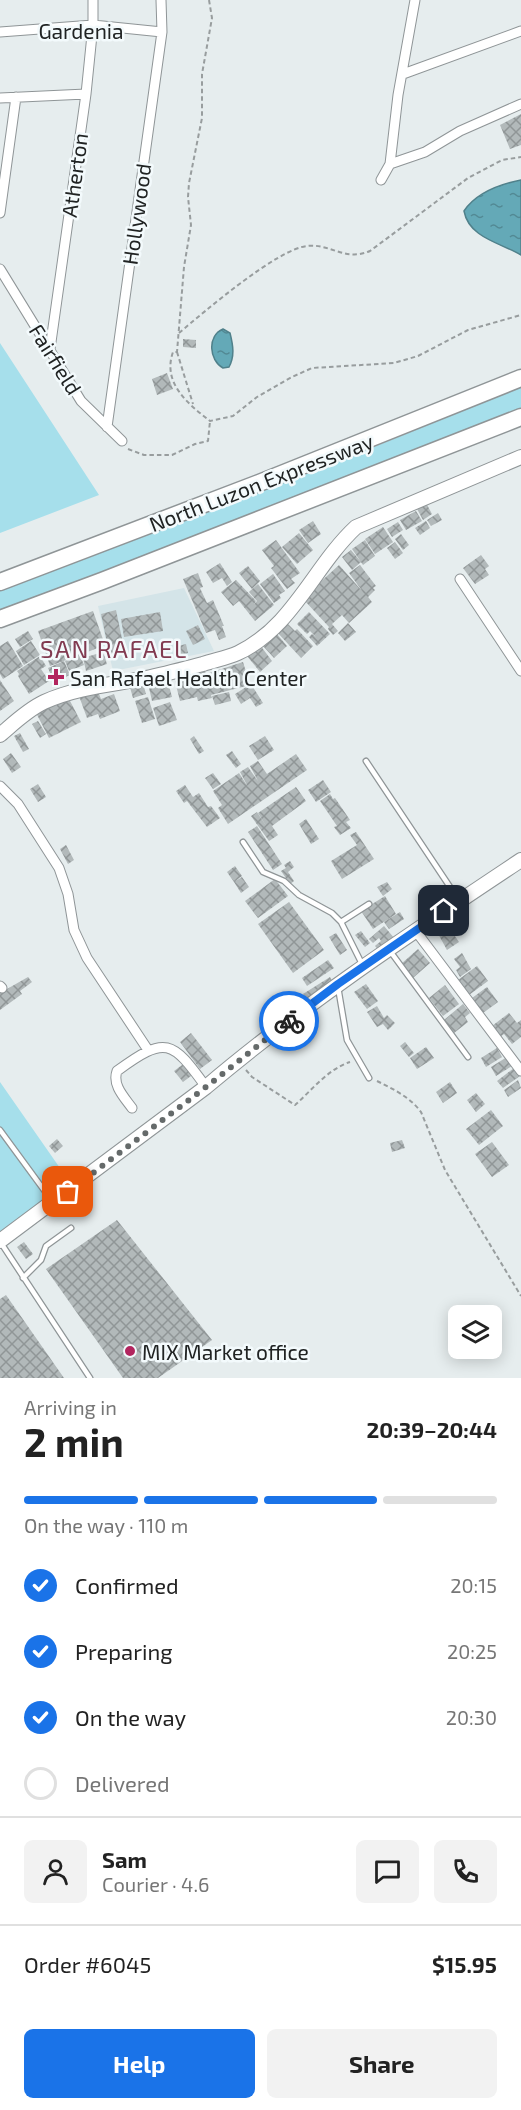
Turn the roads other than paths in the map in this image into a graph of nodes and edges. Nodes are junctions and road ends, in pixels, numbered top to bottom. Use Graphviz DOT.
graph roads {
  1 [pos="93,0"];
  2 [pos="161,0"];
  3 [pos="415,0"];
  4 [pos="93,25"];
  5 [pos="521,31"];
  6 [pos="0,32"];
  7 [pos="162,32"];
  8 [pos="403,74"];
  9 [pos="86,94"];
  10 [pos="16,97"];
  11 [pos="0,98"];
  12 [pos="521,104"];
  13 [pos="390,164"];
  14 [pos="381,180"];
  15 [pos="0,213"];
  16 [pos="0,269"];
  17 [pos="50,350"];
  18 [pos="521,378"];
  19 [pos="521,417"];
  20 [pos="107,427"];
  21 [pos="122,441"];
  22 [pos="521,457"];
  23 [pos="460,579"];
  24 [pos="0,582"];
  25 [pos="0,619"];
  26 [pos="521,671"];
  27 [pos="0,735"];
  28 [pos="366,760"];
  29 [pos="0,786"];
  30 [pos="243,842"];
  31 [pos="521,860"];
  32 [pos="459,901"];
  33 [pos="369,904"];
  34 [pos="341,922"];
  35 [pos="415,930"];
  36 [pos="388,948"];
  37 [pos="364,966"];
  38 [pos="338,984"];
  39 [pos="148,1050"];
  40 [pos="468,1057"];
  41 [pos="521,1071"];
  42 [pos="369,1078"];
  43 [pos="206,1087"];
  44 [pos="132,1108"];
  45 [pos="0,1130"];
  46 [pos="53,1203"];
  47 [pos="71,1228"];
  48 [pos="0,1241"];
  49 [pos="23,1278"];
  50 [pos="90,1378"];
  1 -- 4 [label="street, Atherton"];
  2 -- 7 [label="street, Hollywood"];
  3 -- 8 [label="street"];
  4 -- 6 [label="street, Gardenia"];
  4 -- 7 [label="street, Gardenia"];
  4 -- 9 [label="street, Atherton"];
  5 -- 8 [label="street"];
  7 -- 20 [label="street, Hollywood"];
  8 -- 13 [label="street"];
  9 -- 10 [label="street"];
  9 -- 17 [label="street, Atherton"];
  10 -- 11 [label="street"];
  10 -- 15 [label="street"];
  12 -- 13 [label="street"];
  13 -- 14 [label="street"];
  16 -- 17 [label="street, Fairfield"];
  17 -- 20 [label="street, Fairfield"];
  18 -- 24 [label="highway, North Luzon Expressway"];
  19 -- 25 [label="highway, North Luzon Expressway"];
  20 -- 21 [label="street, Fairfield"];
  22 -- 27 [label="main road"];
  23 -- 26 [label="street"];
  28 -- 32 [label="lane"];
  29 -- 39 [label="street"];
  30 -- 34 [label="lane"];
  31 -- 32 [label="main road"];
  32 -- 35 [label="main road"];
  33 -- 34 [label="lane"];
  34 -- 37 [label="lane"];
  35 -- 36 [label="main road"];
  35 -- 41 [label="street"];
  36 -- 37 [label="main road"];
  36 -- 40 [label="lane"];
  37 -- 38 [label="main road"];
  38 -- 42 [label="lane"];
  38 -- 43 [label="main road"];
  39 -- 43 [label="street"];
  39 -- 44 [label="street"];
  43 -- 46 [label="main road"];
  45 -- 46 [label="lane"];
  46 -- 48 [label="main road"];
  47 -- 49 [label="lane"];
  48 -- 49 [label="lane"];
  49 -- 50 [label="lane"];
}
